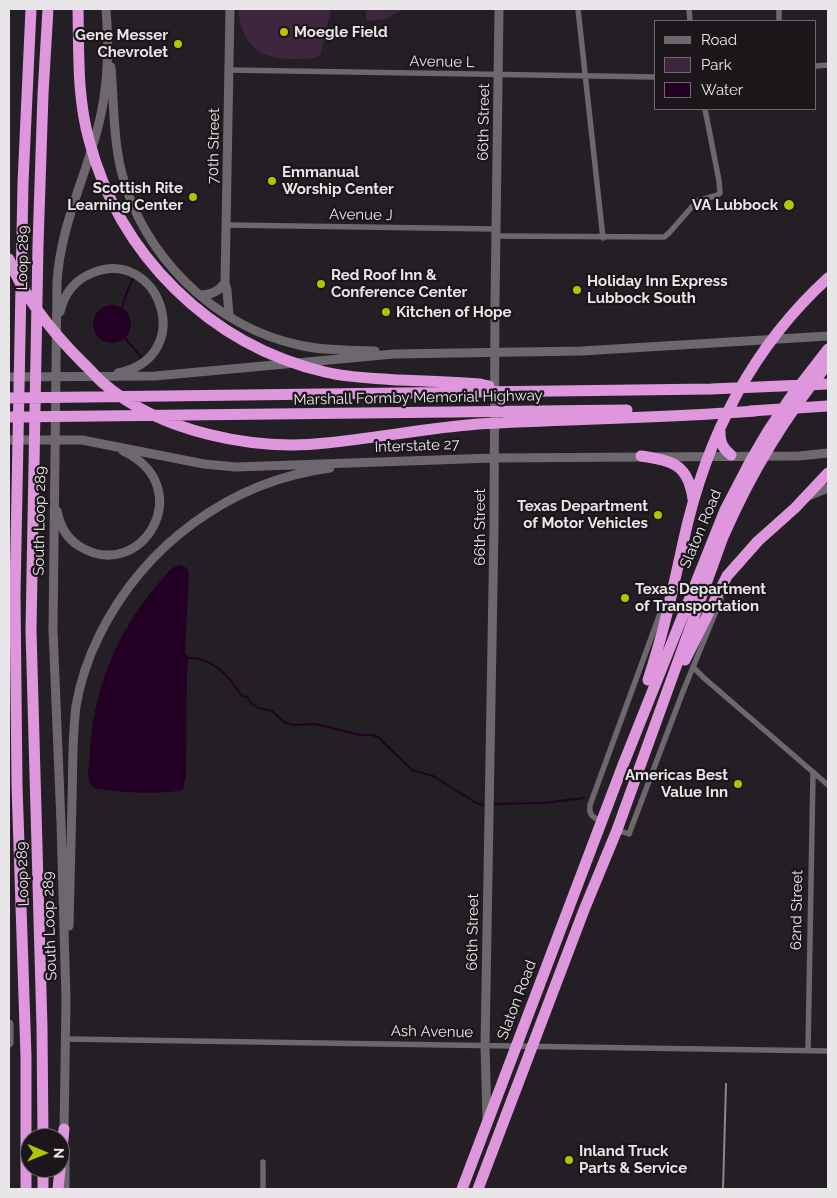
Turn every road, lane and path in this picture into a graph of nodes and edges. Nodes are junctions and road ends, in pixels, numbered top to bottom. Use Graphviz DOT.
graph roads {
  1 [pos="31,9"];
  2 [pos="48,9"];
  3 [pos="78,9"];
  4 [pos="106,9"];
  5 [pos="230,9"];
  6 [pos="499,9"];
  7 [pos="578,9"];
  8 [pos="107,27"];
  9 [pos="229,70"];
  10 [pos="498,75"];
  11 [pos="585,76"];
  12 [pos="654,77"];
  13 [pos="705,110"];
  14 [pos="227,225"];
  15 [pos="495,233"];
  16 [pos="603,238"];
  17 [pos="9,259"];
  18 [pos="828,278"];
  19 [pos="225,283"];
  20 [pos="201,295"];
  21 [pos="229,315"];
  22 [pos="57,324"];
  23 [pos="828,336"];
  24 [pos="771,339"];
  25 [pos="828,349"];
  26 [pos="405,354"];
  27 [pos="494,356"];
  28 [pos="828,364"];
  29 [pos="86,376"];
  30 [pos="9,377"];
  31 [pos="828,384"];
  32 [pos="508,391"];
  33 [pos="9,398"];
  34 [pos="828,406"];
  35 [pos="756,411"];
  36 [pos="9,417"];
  37 [pos="720,426"];
  38 [pos="9,440"];
  39 [pos="82,440"];
  40 [pos="828,453"];
  41 [pos="708,455"];
  42 [pos="731,455"];
  43 [pos="641,456"];
  44 [pos="493,458"];
  45 [pos="436,460"];
  46 [pos="828,473"];
  47 [pos="828,488"];
  48 [pos="54,492"];
  49 [pos="738,494"];
  50 [pos="808,496"];
  51 [pos="694,504"];
  52 [pos="683,543"];
  53 [pos="738,564"];
  54 [pos="693,667"];
  55 [pos="661,709"];
  56 [pos="622,765"];
  57 [pos="813,772"];
  58 [pos="828,785"];
  59 [pos="601,822"];
  60 [pos="617,830"];
  61 [pos="66,998"];
  62 [pos="9,1024"];
  63 [pos="9,1038"];
  64 [pos="66,1039"];
  65 [pos="9,1043"];
  66 [pos="485,1046"];
  67 [pos="516,1046"];
  68 [pos="532,1046"];
  69 [pos="808,1050"];
  70 [pos="828,1051"];
  71 [pos="487,1122"];
  72 [pos="43,1128"];
  73 [pos="64,1128"];
  74 [pos="263,1162"];
  75 [pos="26,1189"];
  76 [pos="263,1189"];
  77 [pos="462,1189"];
  78 [pos="478,1189"];
  1 -- 75 [label="highway, Loop 289"];
  2 -- 72 [label="highway, Loop 289"];
  3 -- 32 [label="highway"];
  4 -- 8 [label="main road, South Loop 289"];
  5 -- 9 [label="main road, 70th Street"];
  6 -- 10 [label="main road, 66th Street"];
  7 -- 11 [label="street"];
  8 -- 20 [label="main road"];
  8 -- 22 [label="main road, South Loop 289"];
  9 -- 10 [label="street, Avenue L"];
  9 -- 14 [label="main road, 70th Street"];
  10 -- 11 [label="street, Avenue L"];
  10 -- 15 [label="main road, 66th Street"];
  11 -- 12 [label="street, Avenue L"];
  11 -- 16 [label="street"];
  13 -- 16 [label="street, Avenue J"];
  14 -- 15 [label="street, Avenue J"];
  14 -- 19 [label="main road, 70th Street"];
  15 -- 16 [label="street, Avenue J"];
  15 -- 27 [label="main road, 66th Street"];
  17 -- 35 [label="highway"];
  18 -- 24 [label="highway"];
  19 -- 20 [label="main road"];
  19 -- 21 [label="main road, 70th Street"];
  20 -- 21 [label="main road"];
  21 -- 26 [label="main road"];
  22 -- 29 [label="main road"];
  22 -- 48 [label="main road, South Loop 289"];
  23 -- 24 [label="main road"];
  24 -- 27 [label="main road"];
  24 -- 37 [label="highway"];
  25 -- 49 [label="highway, Slaton Road"];
  26 -- 27 [label="main road"];
  26 -- 29 [label="main road"];
  27 -- 44 [label="main road, 66th Street"];
  28 -- 49 [label="highway, Slaton Road"];
  29 -- 30 [label="main road"];
  31 -- 32 [label="highway, Marshall Formby Memorial Highway"];
  32 -- 33 [label="highway, Marshall Formby Memorial Highway"];
  34 -- 35 [label="highway, Marshall Formby Memorial Highway"];
  35 -- 36 [label="highway, Marshall Formby Memorial Highway"];
  37 -- 41 [label="highway"];
  37 -- 42 [label="highway"];
  38 -- 39 [label="main road, Interstate 27"];
  39 -- 45 [label="main road, Interstate 27"];
  39 -- 48 [label="main road"];
  40 -- 42 [label="main road, Interstate 27"];
  41 -- 42 [label="main road, Interstate 27"];
  41 -- 43 [label="main road, Interstate 27"];
  41 -- 51 [label="highway"];
  43 -- 44 [label="main road, Interstate 27"];
  43 -- 51 [label="highway"];
  44 -- 45 [label="main road, Interstate 27"];
  44 -- 66 [label="main road, 66th Street"];
  45 -- 61 [label="main road"];
  46 -- 50 [label="highway"];
  47 -- 50 [label="main road"];
  48 -- 61 [label="main road, South Loop 289"];
  49 -- 55 [label="highway, Slaton Road"];
  49 -- 56 [label="highway, Slaton Road"];
  50 -- 53 [label="highway"];
  51 -- 52 [label="highway"];
  52 -- 56 [label="highway"];
  52 -- 59 [label="street, Slaton Road"];
  53 -- 54 [label="street"];
  53 -- 55 [label="highway"];
  54 -- 57 [label="street"];
  54 -- 60 [label="street"];
  55 -- 60 [label="highway, Slaton Road"];
  56 -- 59 [label="highway, Slaton Road"];
  57 -- 58 [label="street"];
  57 -- 69 [label="street, 62nd Street"];
  59 -- 60 [label="highway"];
  59 -- 67 [label="highway, Slaton Road"];
  60 -- 68 [label="highway, Slaton Road"];
  61 -- 64 [label="main road, South Loop 289"];
  62 -- 63 [label="main road"];
  63 -- 65 [label="main road"];
  64 -- 66 [label="street, Ash Avenue"];
  64 -- 73 [label="main road, South Loop 289"];
  66 -- 67 [label="street, Ash Avenue"];
  66 -- 71 [label="main road, 66th Street"];
  67 -- 68 [label="street, Ash Avenue"];
  67 -- 71 [label="highway, Slaton Road"];
  68 -- 69 [label="street, Ash Avenue"];
  68 -- 78 [label="highway, Slaton Road"];
  69 -- 70 [label="street, Ash Avenue"];
  71 -- 77 [label="highway, Slaton Road"];
  74 -- 76 [label="street"];
}
